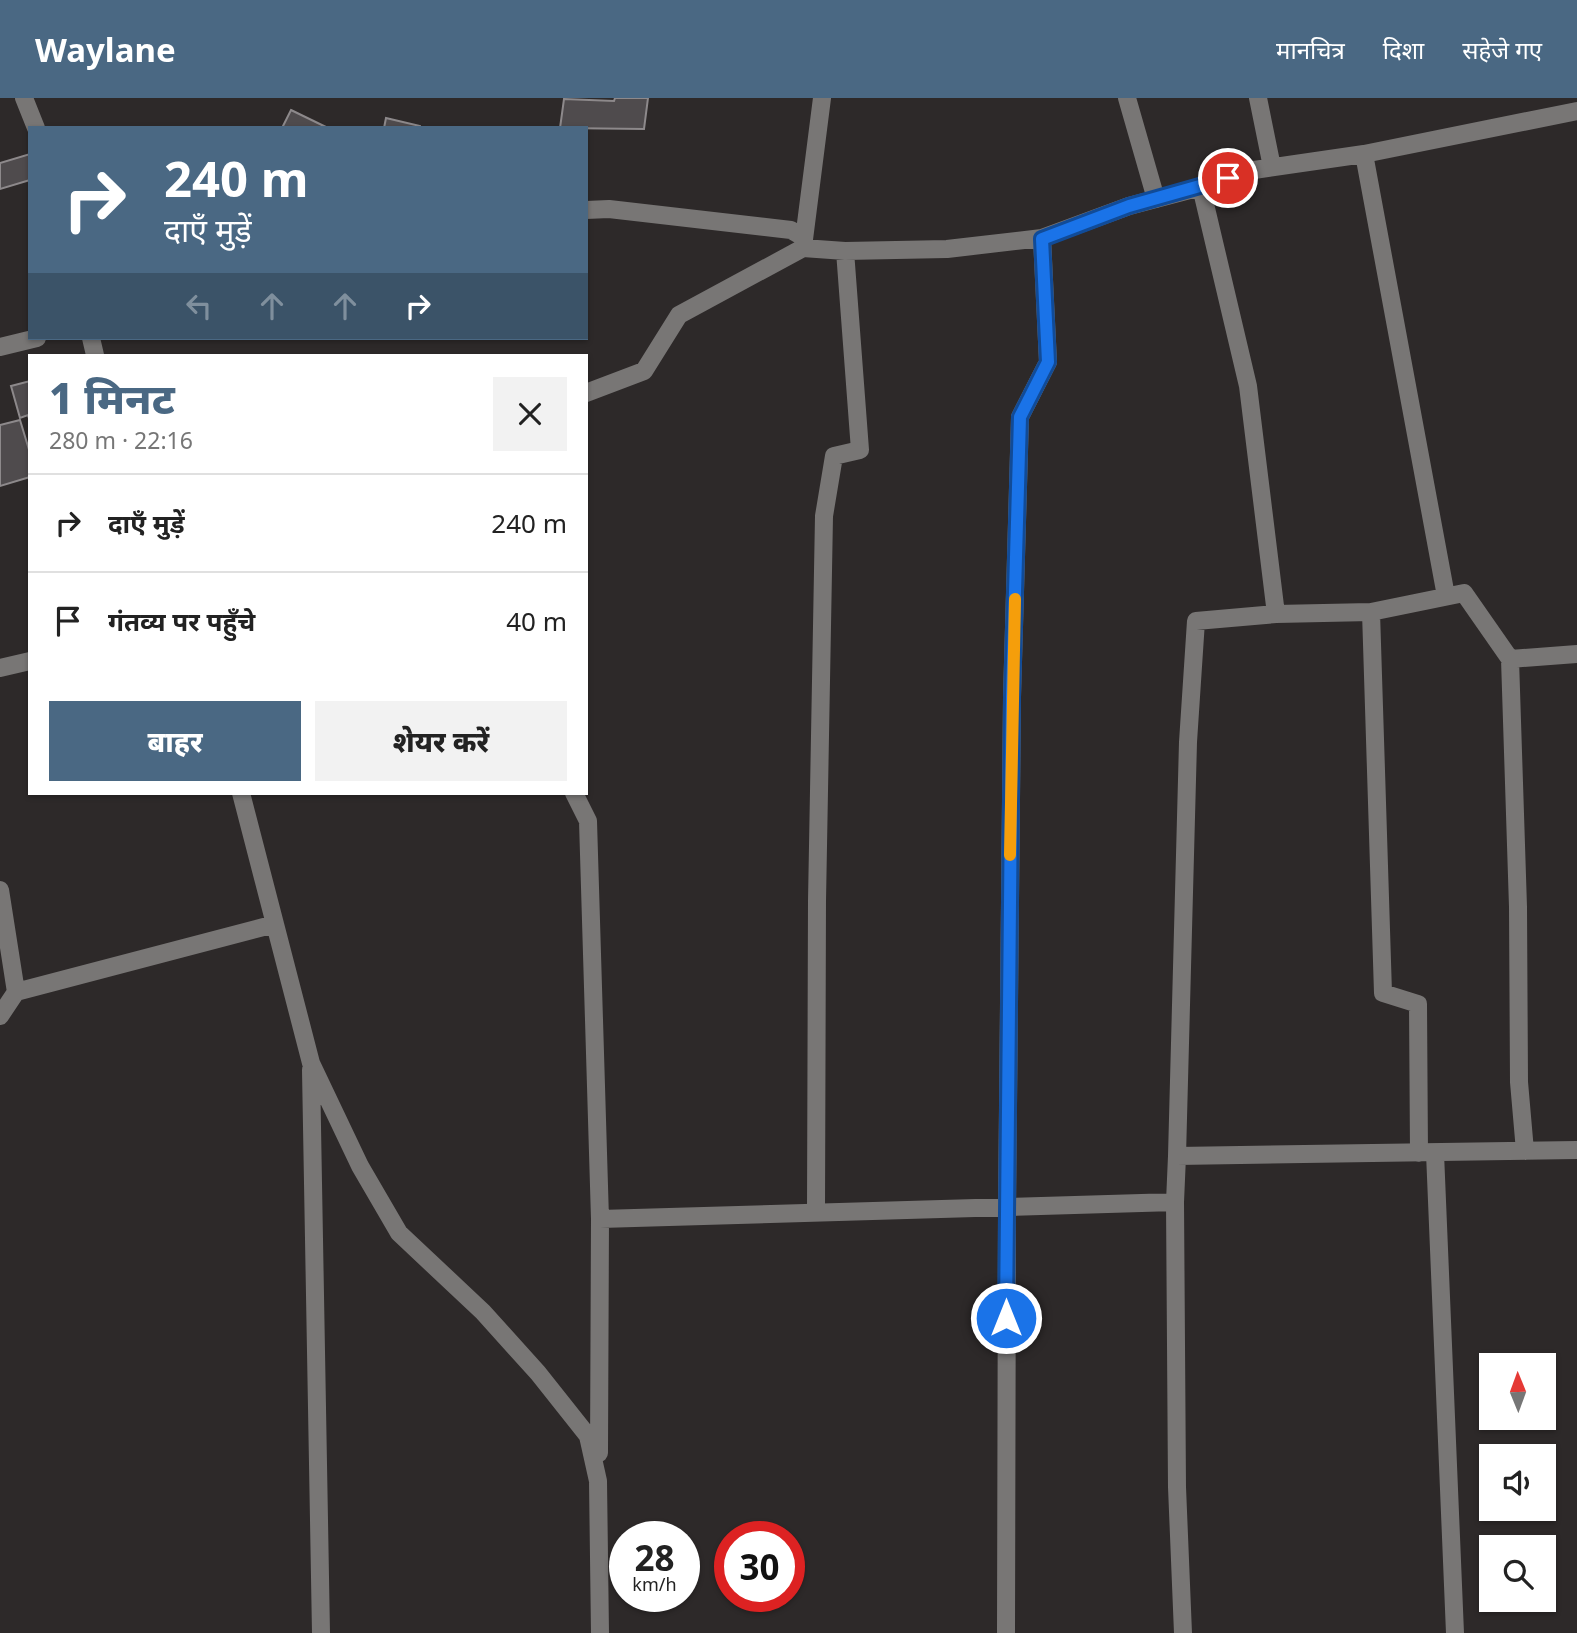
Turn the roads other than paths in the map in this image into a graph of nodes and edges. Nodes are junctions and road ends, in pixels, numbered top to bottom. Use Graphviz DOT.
graph roads {
  1 [pos="24,98"];
  2 [pos="822,98"];
  3 [pos="1127,98"];
  4 [pos="1258,98"];
  5 [pos="1577,111"];
  6 [pos="35,126"];
  7 [pos="1364,154"];
  8 [pos="1272,167"];
  9 [pos="1201,187"];
  10 [pos="1156,199"];
  11 [pos="588,210"];
  12 [pos="1042,239"];
  13 [pos="803,242"];
  14 [pos="845,251"];
  15 [pos="29,340"];
  16 [pos="0,347"];
  17 [pos="588,392"];
  18 [pos="1446,596"];
  19 [pos="1371,612"];
  20 [pos="1276,614"];
  21 [pos="1577,654"];
  22 [pos="1510,659"];
  23 [pos="28,661"];
  24 [pos="0,668"];
  25 [pos="242,795"];
  26 [pos="575,795"];
  27 [pos="0,890"];
  28 [pos="275,923"];
  29 [pos="16,992"];
  30 [pos="0,1016"];
  31 [pos="311,1063"];
  32 [pos="1577,1150"];
  33 [pos="1525,1151"];
  34 [pos="1427,1153"];
  35 [pos="1177,1156"];
  36 [pos="1175,1202"];
  37 [pos="1007,1207"];
  38 [pos="816,1212"];
  39 [pos="600,1219"];
  40 [pos="598,1481"];
  41 [pos="321,1633"];
  42 [pos="600,1633"];
  43 [pos="1006,1633"];
  44 [pos="1183,1633"];
  45 [pos="1455,1633"];
  1 -- 6 [label="street"];
  2 -- 13 [label="street"];
  3 -- 10 [label="street"];
  4 -- 8 [label="street"];
  5 -- 7 [label="street"];
  7 -- 8 [label="street"];
  7 -- 18 [label="street"];
  8 -- 9 [label="street"];
  9 -- 10 [label="street"];
  9 -- 20 [label="street"];
  10 -- 12 [label="street"];
  11 -- 13 [label="street"];
  12 -- 14 [label="street"];
  12 -- 37 [label="street"];
  13 -- 14 [label="street"];
  13 -- 17 [label="street"];
  14 -- 38 [label="street"];
  15 -- 16 [label="street"];
  18 -- 19 [label="street"];
  18 -- 22 [label="street"];
  19 -- 20 [label="street"];
  19 -- 34 [label="street"];
  20 -- 35 [label="street"];
  21 -- 22 [label="street"];
  22 -- 33 [label="street"];
  23 -- 24 [label="street"];
  25 -- 28 [label="street"];
  26 -- 39 [label="street"];
  27 -- 29 [label="street"];
  28 -- 29 [label="street"];
  28 -- 31 [label="street"];
  29 -- 30 [label="street"];
  31 -- 40 [label="street"];
  31 -- 41 [label="street"];
  32 -- 33 [label="street"];
  33 -- 34 [label="street"];
  34 -- 35 [label="street"];
  34 -- 45 [label="street"];
  35 -- 36 [label="street"];
  36 -- 37 [label="street"];
  36 -- 44 [label="street"];
  37 -- 38 [label="street"];
  37 -- 43 [label="street"];
  38 -- 39 [label="street"];
  39 -- 40 [label="street"];
  40 -- 42 [label="street"];
}
